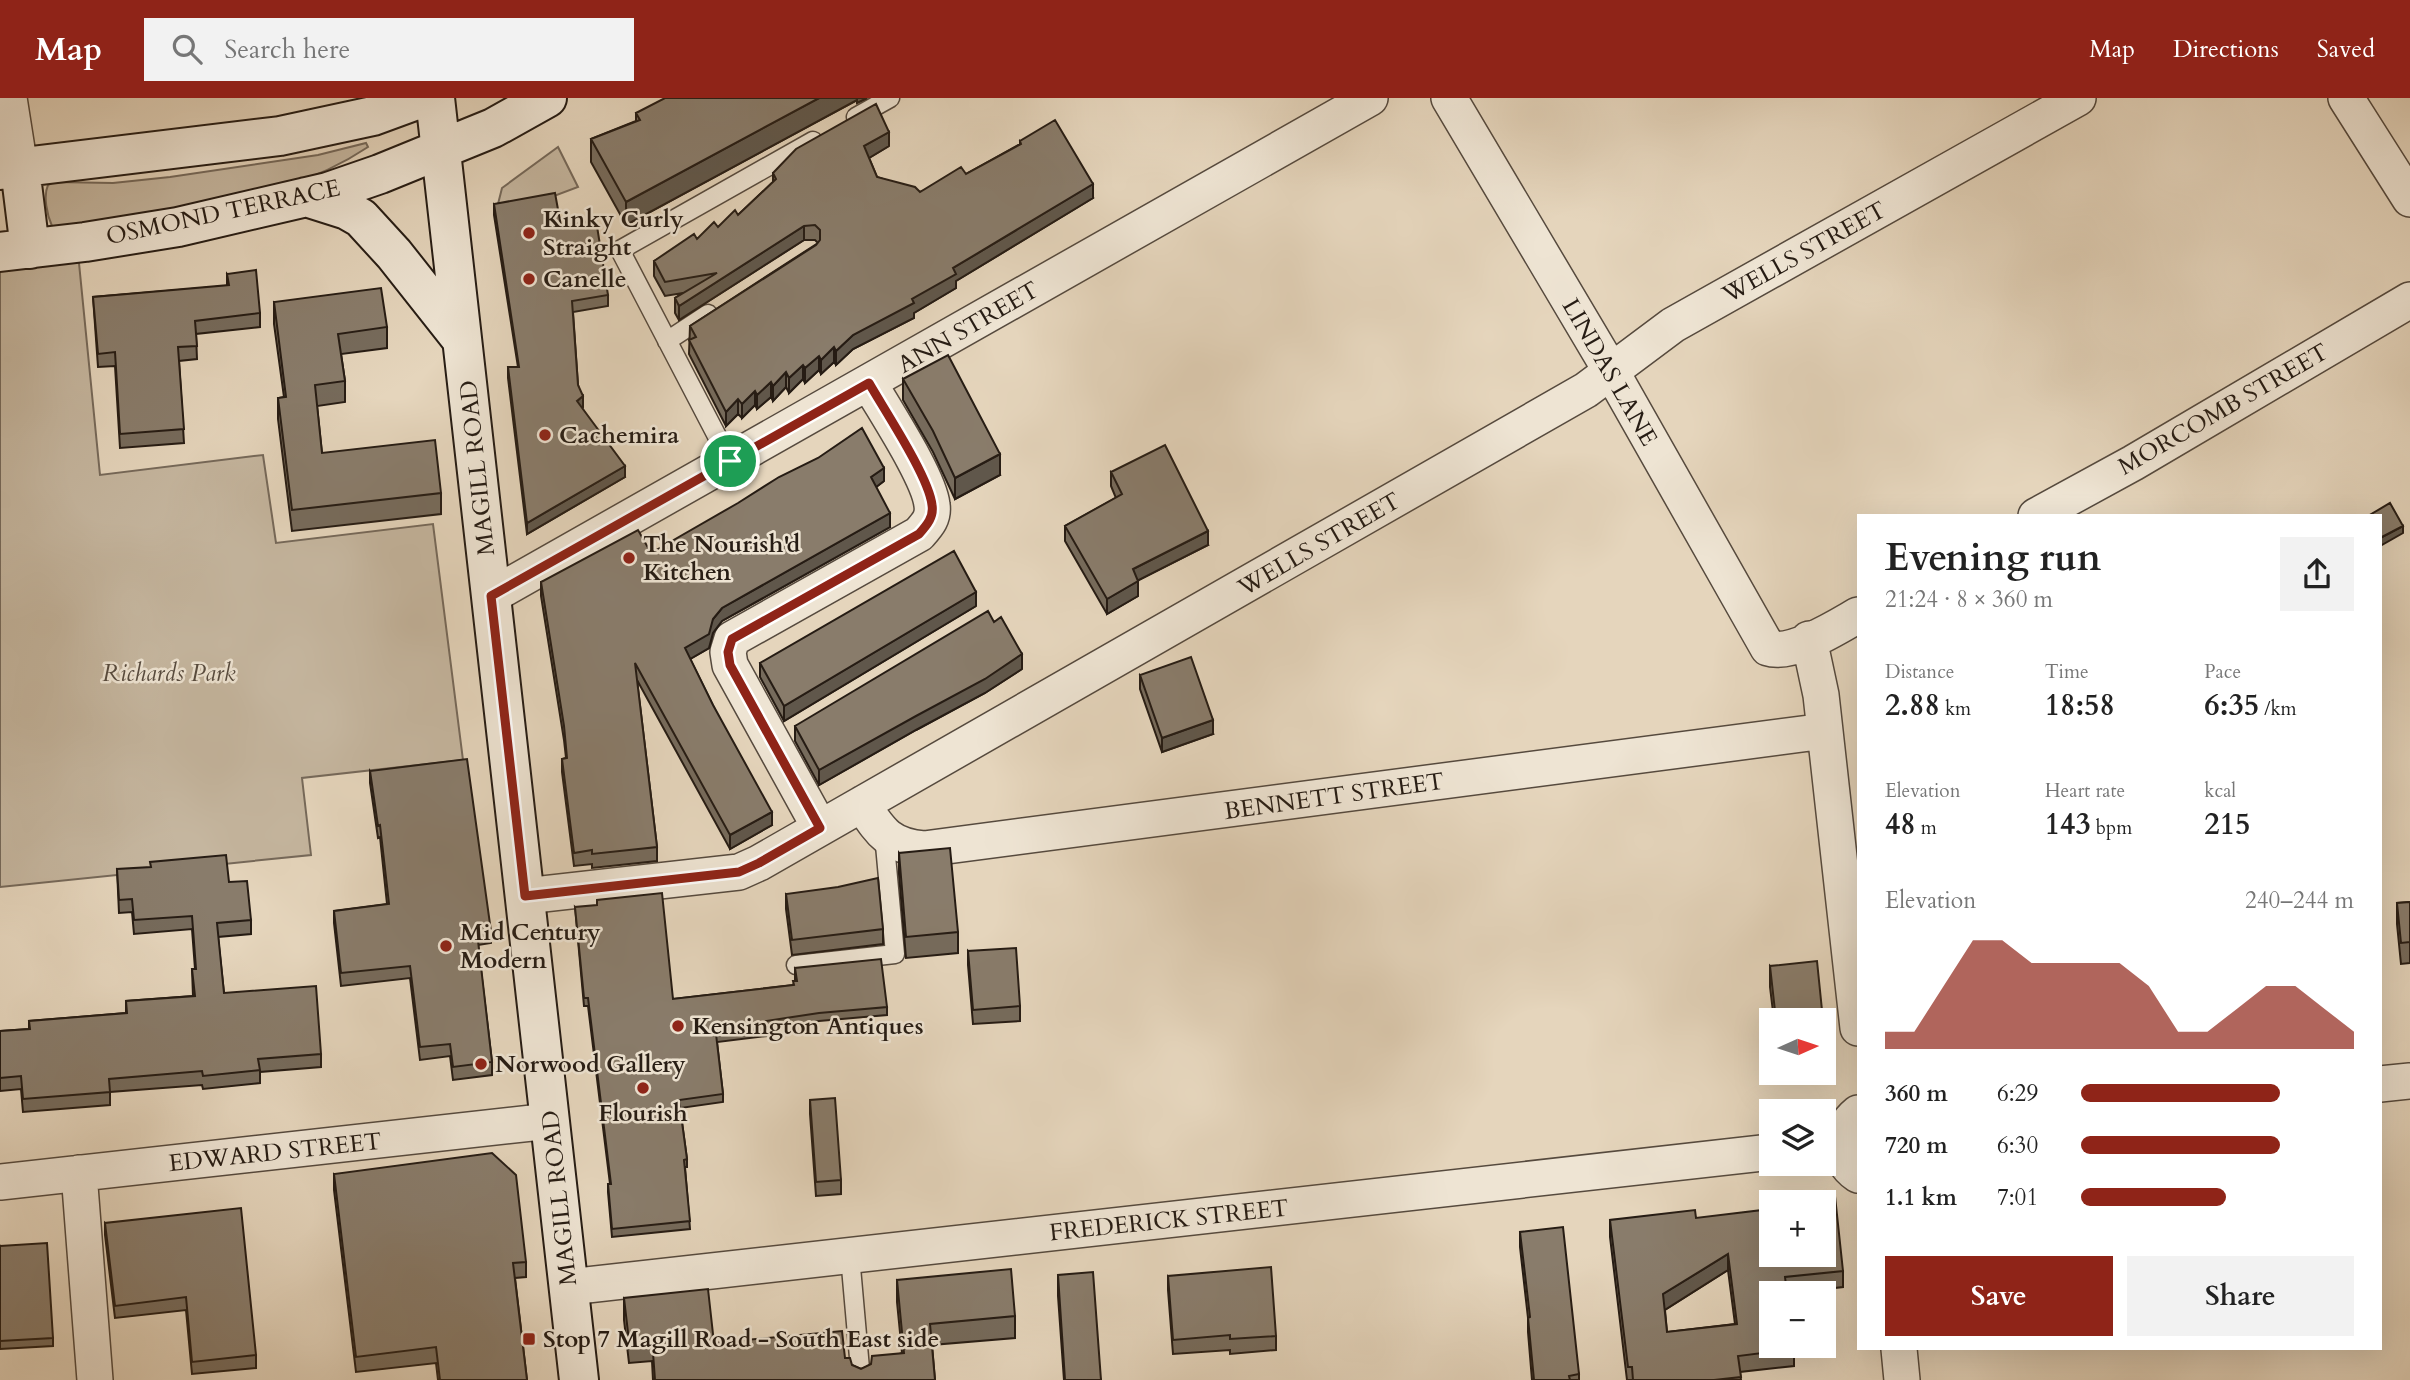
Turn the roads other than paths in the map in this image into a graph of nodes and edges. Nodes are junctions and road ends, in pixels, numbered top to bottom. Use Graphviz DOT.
graph roads {
  1 [pos="9,98"];
  2 [pos="422,98"];
  3 [pos="435,98"];
  4 [pos="547,98"];
  5 [pos="890,98"];
  6 [pos="1370,98"];
  7 [pos="1449,98"];
  8 [pos="2077,98"];
  9 [pos="2346,98"];
  10 [pos="440,148"];
  11 [pos="10,169"];
  12 [pos="306,197"];
  13 [pos="2410,199"];
  14 [pos="15,251"];
  15 [pos="2410,300"];
  16 [pos="722,306"];
  17 [pos="463,340"];
  18 [pos="667,341"];
  19 [pos="1611,371"];
  20 [pos="869,383"];
  21 [pos="730,461"];
  22 [pos="2040,514"];
  23 [pos="491,596"];
  24 [pos="1857,615"];
  25 [pos="1809,639"];
  26 [pos="1825,731"];
  27 [pos="862,804"];
  28 [pos="820,828"];
  29 [pos="884,834"];
  30 [pos="525,896"];
  31 [pos="796,965"];
  32 [pos="1857,1019"];
  33 [pos="2410,1081"];
  34 [pos="2382,1084"];
  35 [pos="550,1122"];
  36 [pos="1759,1153"];
  37 [pos="79,1173"];
  38 [pos="0,1182"];
  39 [pos="850,1256"];
  40 [pos="569,1287"];
  41 [pos="1899,1350"];
  42 [pos="95,1380"];
  43 [pos="579,1380"];
  44 [pos="861,1380"];
  45 [pos="1902,1380"];
  1 -- 11 [label="street"];
  2 -- 11 [label="main road"];
  3 -- 10 [label="main road, MAGILL ROAD"];
  4 -- 10 [label="main road, OSMOND TERRACE"];
  5 -- 18 [label="lane"];
  6 -- 20 [label="street, ANN STREET"];
  7 -- 19 [label="street, LINDAS LANE"];
  8 -- 19 [label="street, WELLS STREET"];
  9 -- 13 [label="street"];
  10 -- 12 [label="main road, OSMOND TERRACE"];
  10 -- 17 [label="main road, MAGILL ROAD"];
  11 -- 14 [label="main road"];
  12 -- 14 [label="main road, OSMOND TERRACE"];
  12 -- 17 [label="main road"];
  15 -- 22 [label="street, MORCOMB STREET"];
  16 -- 18 [label="lane"];
  17 -- 23 [label="main road, MAGILL ROAD"];
  18 -- 21 [label="lane"];
  19 -- 25 [label="street, LINDAS LANE"];
  19 -- 27 [label="street, WELLS STREET"];
  20 -- 21 [label="street, ANN STREET"];
  20 -- 28 [label="street"];
  21 -- 23 [label="street, ANN STREET"];
  23 -- 30 [label="main road, MAGILL ROAD"];
  24 -- 25 [label="street"];
  25 -- 26 [label="street"];
  26 -- 29 [label="street, BENNETT STREET"];
  26 -- 32 [label="street"];
  27 -- 28 [label="street, WELLS STREET"];
  27 -- 29 [label="street, BENNETT STREET"];
  28 -- 30 [label="street, WELLS STREET"];
  29 -- 31 [label="lane"];
  30 -- 35 [label="main road, MAGILL ROAD"];
  33 -- 34 [label="street"];
  35 -- 37 [label="street, EDWARD STREET"];
  35 -- 40 [label="main road, MAGILL ROAD"];
  36 -- 39 [label="street, FREDERICK STREET"];
  37 -- 38 [label="street, EDWARD STREET"];
  37 -- 42 [label="street"];
  39 -- 40 [label="street, FREDERICK STREET"];
  39 -- 44 [label="lane"];
  40 -- 43 [label="main road, MAGILL ROAD"];
  41 -- 45 [label="street"];
}
